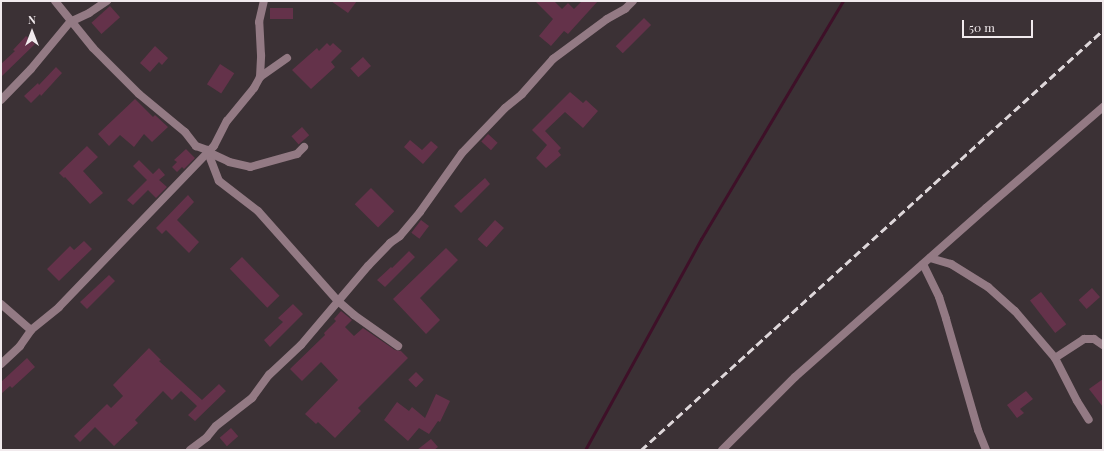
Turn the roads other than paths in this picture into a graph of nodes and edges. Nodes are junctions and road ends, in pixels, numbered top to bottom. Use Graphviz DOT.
graph roads {
  1 [pos="55,1"];
  2 [pos="107,1"];
  3 [pos="264,1"];
  4 [pos="633,1"];
  5 [pos="70,22"];
  6 [pos="287,58"];
  7 [pos="260,77"];
  8 [pos="1,100"];
  9 [pos="1103,107"];
  10 [pos="304,147"];
  11 [pos="208,151"];
  12 [pos="930,258"];
  13 [pos="923,264"];
  14 [pos="338,301"];
  15 [pos="1,304"];
  16 [pos="31,330"];
  17 [pos="1103,345"];
  18 [pos="398,346"];
  19 [pos="1055,358"];
  20 [pos="1,364"];
  21 [pos="1089,420"];
  22 [pos="190,450"];
  23 [pos="722,450"];
  24 [pos="986,450"];
  1 -- 5 [label="street"];
  2 -- 5 [label="street"];
  3 -- 7 [label="street"];
  4 -- 14 [label="street"];
  5 -- 8 [label="street"];
  5 -- 11 [label="street"];
  6 -- 7 [label="street"];
  7 -- 11 [label="street"];
  9 -- 12 [label="street"];
  10 -- 11 [label="street"];
  11 -- 14 [label="street"];
  11 -- 16 [label="street"];
  12 -- 13 [label="street"];
  12 -- 19 [label="street"];
  13 -- 23 [label="street"];
  13 -- 24 [label="street"];
  14 -- 18 [label="street"];
  14 -- 22 [label="street"];
  15 -- 16 [label="street"];
  16 -- 20 [label="street"];
  17 -- 19 [label="street"];
  19 -- 21 [label="street"];
}
